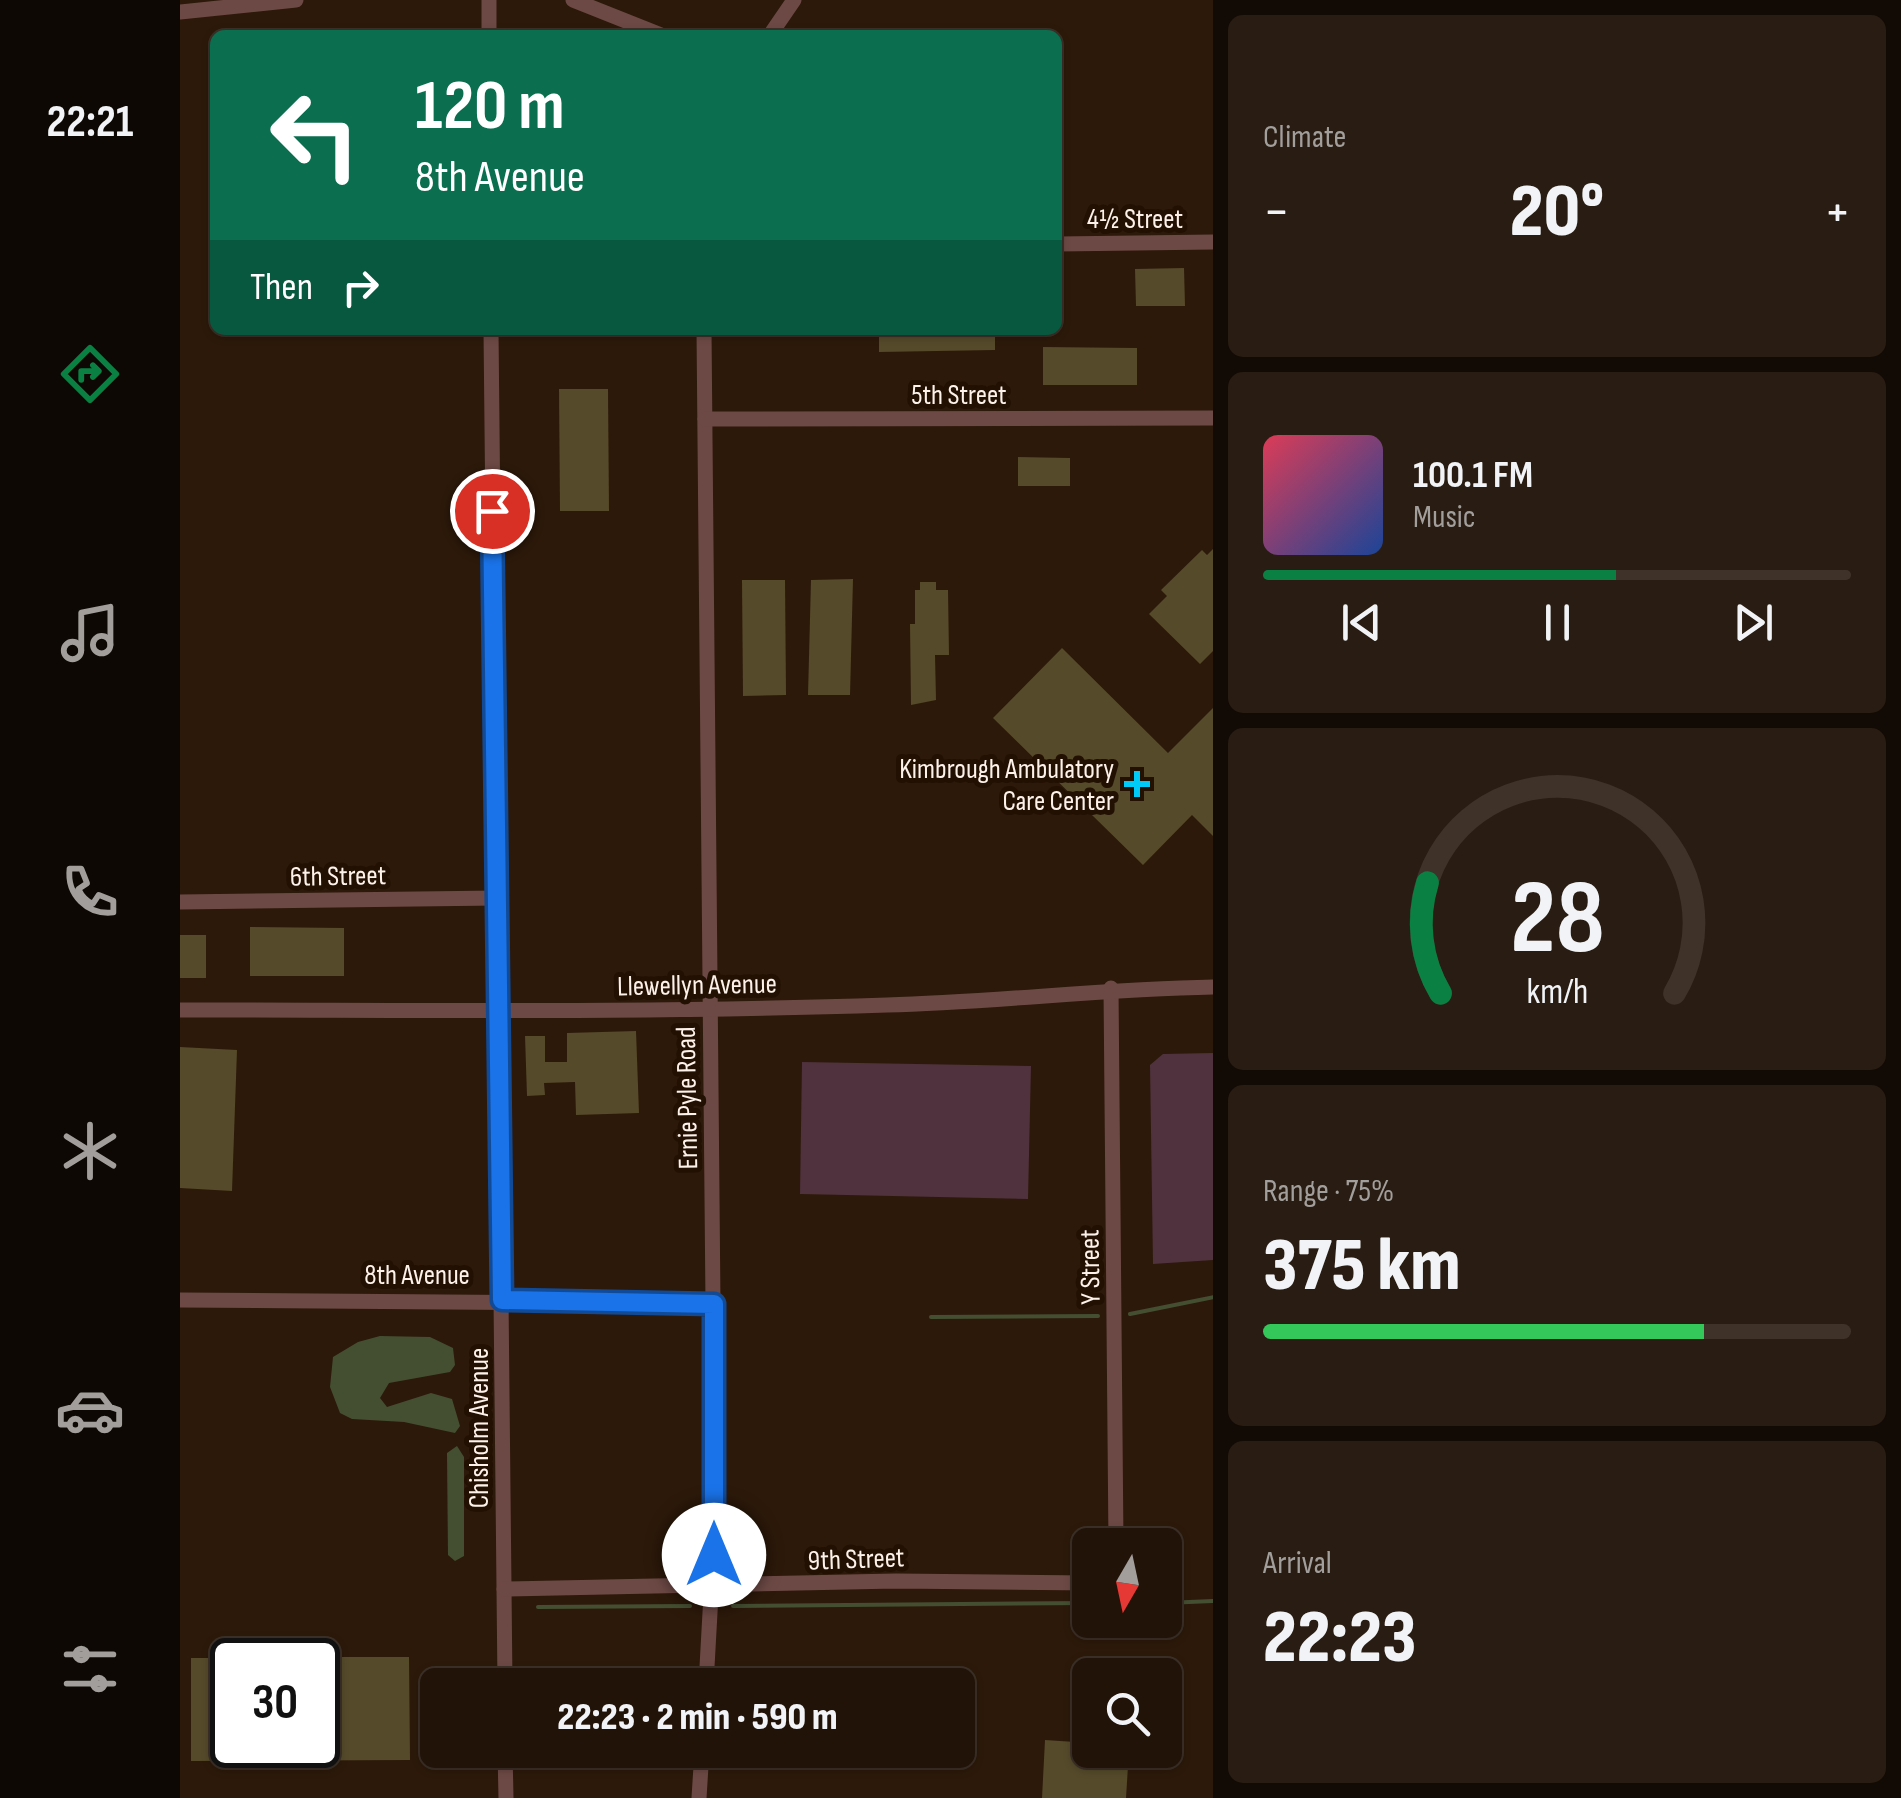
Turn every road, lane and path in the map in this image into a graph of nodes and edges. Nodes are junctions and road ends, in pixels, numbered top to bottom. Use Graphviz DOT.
graph roads {
  1 [pos="296,0"];
  2 [pos="489,0"];
  3 [pos="573,0"];
  4 [pos="794,0"];
  5 [pos="180,12"];
  6 [pos="489,30"];
  7 [pos="648,30"];
  8 [pos="773,30"];
  9 [pos="1213,242"];
  10 [pos="1062,244"];
  11 [pos="491,335"];
  12 [pos="704,335"];
  13 [pos="1213,418"];
  14 [pos="706,419"];
  15 [pos="498,898"];
  16 [pos="180,902"];
  17 [pos="1213,987"];
  18 [pos="1112,988"];
  19 [pos="710,1008"];
  20 [pos="498,1009"];
  21 [pos="180,1010"];
  22 [pos="180,1300"];
  23 [pos="502,1300"];
  24 [pos="714,1304"];
  25 [pos="1116,1528"];
  26 [pos="1072,1583"];
  27 [pos="712,1587"];
  28 [pos="504,1589"];
  29 [pos="505,1668"];
  30 [pos="707,1668"];
  31 [pos="505,1768"];
  32 [pos="701,1768"];
  33 [pos="506,1798"];
  34 [pos="699,1798"];
  1 -- 5 [label="street"];
  2 -- 6 [label="street"];
  3 -- 7 [label="street"];
  4 -- 8 [label="street"];
  9 -- 10 [label="street, 4½ Street"];
  11 -- 15 [label="street, Chisholm Avenue"];
  12 -- 14 [label="street, Ernie Pyle Road"];
  13 -- 14 [label="street, 5th Street"];
  14 -- 19 [label="street, Ernie Pyle Road"];
  15 -- 16 [label="street, 6th Street"];
  15 -- 20 [label="street, Chisholm Avenue"];
  17 -- 18 [label="street, Llewellyn Avenue"];
  18 -- 19 [label="street, Llewellyn Avenue"];
  18 -- 25 [label="street, Y Street"];
  19 -- 20 [label="street, Llewellyn Avenue"];
  19 -- 24 [label="street, Ernie Pyle Road"];
  20 -- 21 [label="street, Llewellyn Avenue"];
  20 -- 23 [label="street, Chisholm Avenue"];
  22 -- 23 [label="street, 8th Avenue"];
  23 -- 24 [label="street, 8th Avenue"];
  23 -- 28 [label="street, Chisholm Avenue"];
  24 -- 27 [label="street, Ernie Pyle Road"];
  26 -- 27 [label="street, 9th Street"];
  27 -- 28 [label="street, 9th Street"];
  27 -- 30 [label="street, Ernie Pyle Road"];
  28 -- 29 [label="street, Chisholm Avenue"];
  31 -- 33 [label="street"];
  32 -- 34 [label="street"];
}
